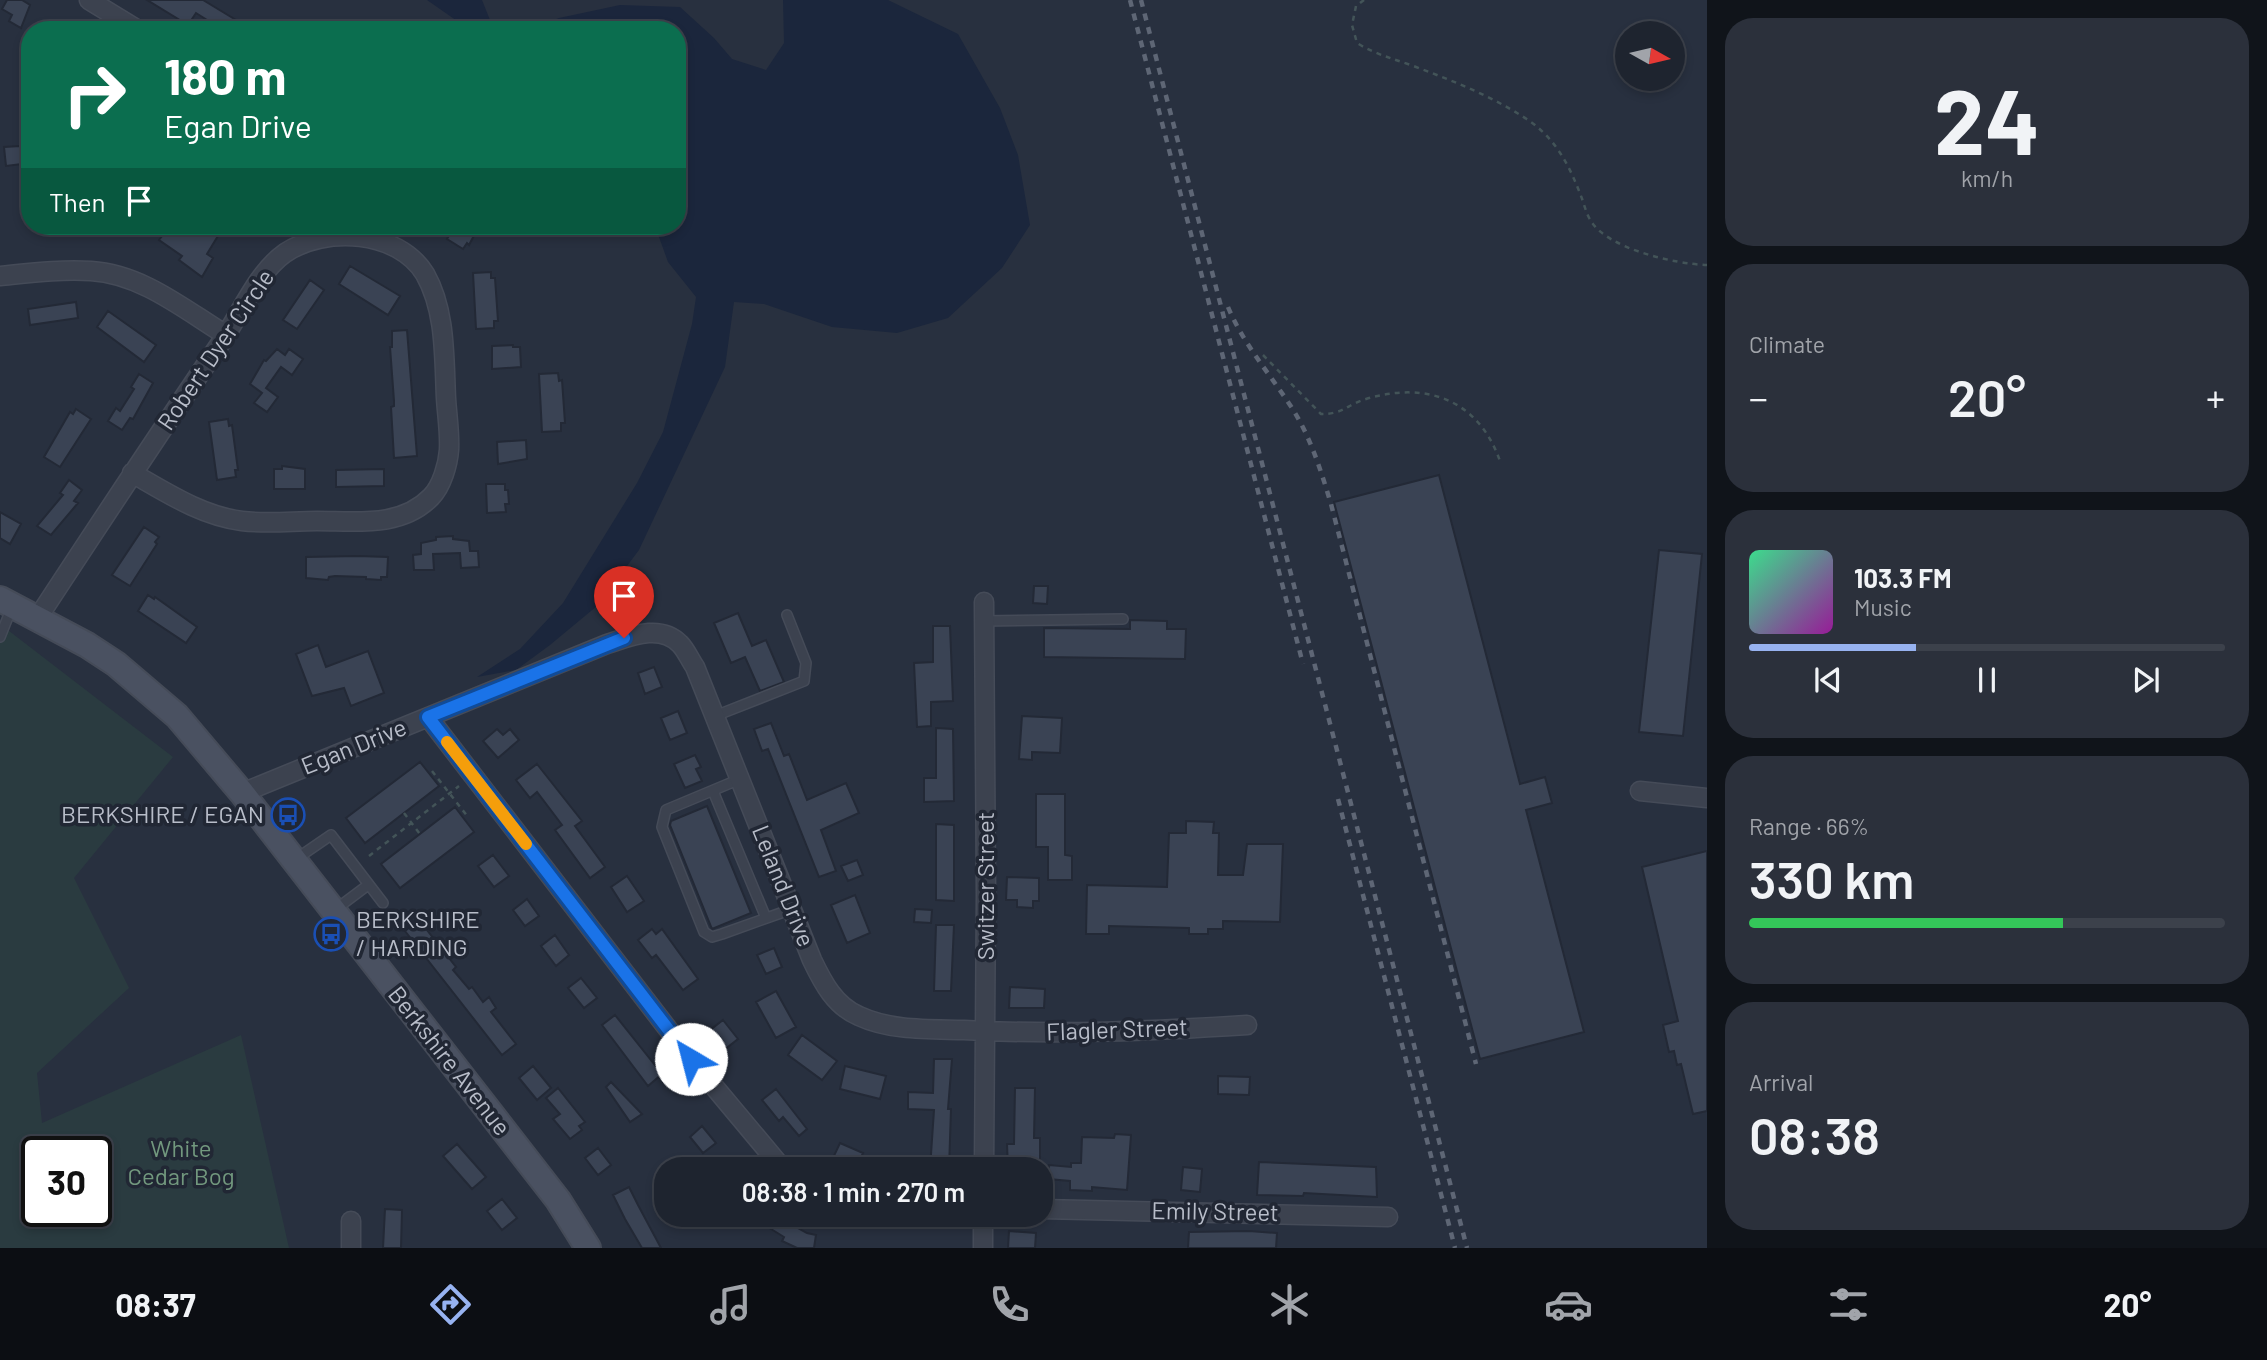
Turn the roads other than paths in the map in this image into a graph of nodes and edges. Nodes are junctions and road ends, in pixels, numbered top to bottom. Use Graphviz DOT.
graph roads {
  1 [pos="89,0"];
  2 [pos="123,21"];
  3 [pos="0,276"];
  4 [pos="226,335"];
  5 [pos="132,473"];
  6 [pos="6,602"];
  7 [pos="984,602"];
  8 [pos="787,615"];
  9 [pos="37,619"];
  10 [pos="1124,619"];
  11 [pos="984,621"];
  12 [pos="663,634"];
  13 [pos="0,637"];
  14 [pos="715,716"];
  15 [pos="428,717"];
  16 [pos="740,779"];
  17 [pos="713,791"];
  18 [pos="1640,791"];
  19 [pos="242,793"];
  20 [pos="1707,798"];
  21 [pos="294,860"];
  22 [pos="368,885"];
  23 [pos="383,904"];
  24 [pos="792,909"];
  25 [pos="333,911"];
  26 [pos="766,918"];
  27 [pos="1247,1025"];
  28 [pos="986,1031"];
  29 [pos="773,1157"];
  30 [pos="984,1157"];
  31 [pos="1053,1209"];
  32 [pos="1388,1217"];
  33 [pos="351,1221"];
  34 [pos="983,1227"];
  35 [pos="351,1248"];
  36 [pos="588,1248"];
  37 [pos="983,1248"];
  1 -- 2 [label="street"];
  3 -- 4 [label="street"];
  4 -- 5 [label="street, Robert Dyer Circle"];
  4 -- 5 [label="street, Robert Dyer Circle"];
  5 -- 9 [label="street, Robert Dyer Circle"];
  6 -- 9 [label="main road, Berkshire Avenue"];
  6 -- 13 [label="lane"];
  7 -- 11 [label="street, Switzer Street"];
  8 -- 14 [label="lane"];
  9 -- 19 [label="main road, Berkshire Avenue"];
  10 -- 11 [label="lane"];
  11 -- 28 [label="street, Switzer Street"];
  12 -- 14 [label="street, Leland Drive"];
  12 -- 15 [label="street, Egan Drive"];
  14 -- 16 [label="street, Leland Drive"];
  15 -- 19 [label="street, Egan Drive"];
  15 -- 29 [label="street"];
  16 -- 17 [label="lane"];
  16 -- 24 [label="street, Leland Drive"];
  17 -- 26 [label="lane"];
  17 -- 26 [label="lane"];
  18 -- 20 [label="street"];
  19 -- 21 [label="main road, Berkshire Avenue"];
  21 -- 22 [label="lane"];
  21 -- 25 [label="main road, Berkshire Avenue"];
  22 -- 23 [label="lane"];
  22 -- 25 [label="lane"];
  24 -- 26 [label="lane"];
  24 -- 28 [label="street, Leland Drive"];
  25 -- 36 [label="main road, Berkshire Avenue"];
  27 -- 28 [label="street, Flagler Street"];
  28 -- 30 [label="street, Switzer Street"];
  31 -- 32 [label="street, Emily Street"];
  33 -- 35 [label="street"];
  34 -- 37 [label="street"];
}
